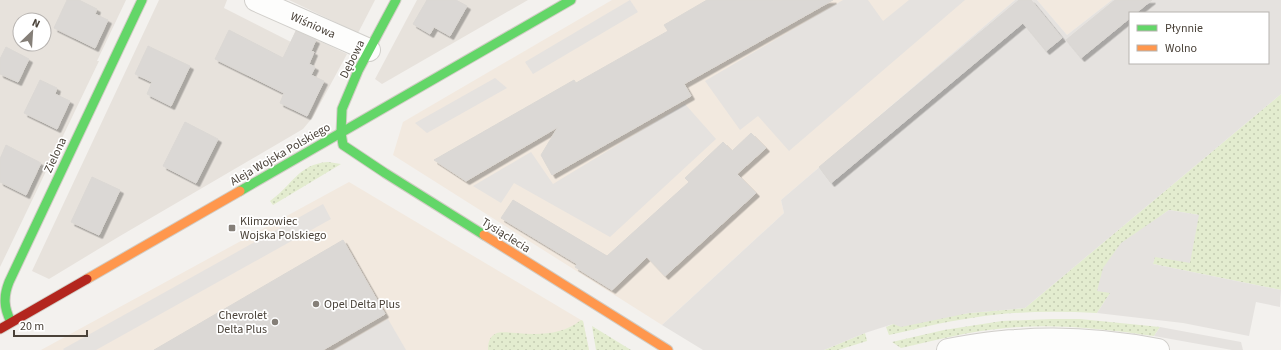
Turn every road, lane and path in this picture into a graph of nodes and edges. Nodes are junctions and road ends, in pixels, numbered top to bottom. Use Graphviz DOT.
graph roads {
  1 [pos="142,0"];
  2 [pos="256,0"];
  3 [pos="396,0"];
  4 [pos="571,0"];
  5 [pos="369,50"];
  6 [pos="341,133"];
  7 [pos="11,322"];
  8 [pos="0,329"];
  9 [pos="668,350"];
  10 [pos="948,350"];
  11 [pos="1158,350"];
  1 -- 7 [label="street, Zielona"];
  2 -- 5 [label="street, Wiśniowa"];
  3 -- 5 [label="street, Dębowa"];
  4 -- 6 [label="street, Aleja Wojska Polskiego"];
  5 -- 6 [label="street, Dębowa"];
  6 -- 7 [label="street, Aleja Wojska Polskiego"];
  6 -- 9 [label="street, Tysiąclecia"];
  7 -- 8 [label="street, Aleja Wojska Polskiego"];
  10 -- 11 [label="street"];
}
